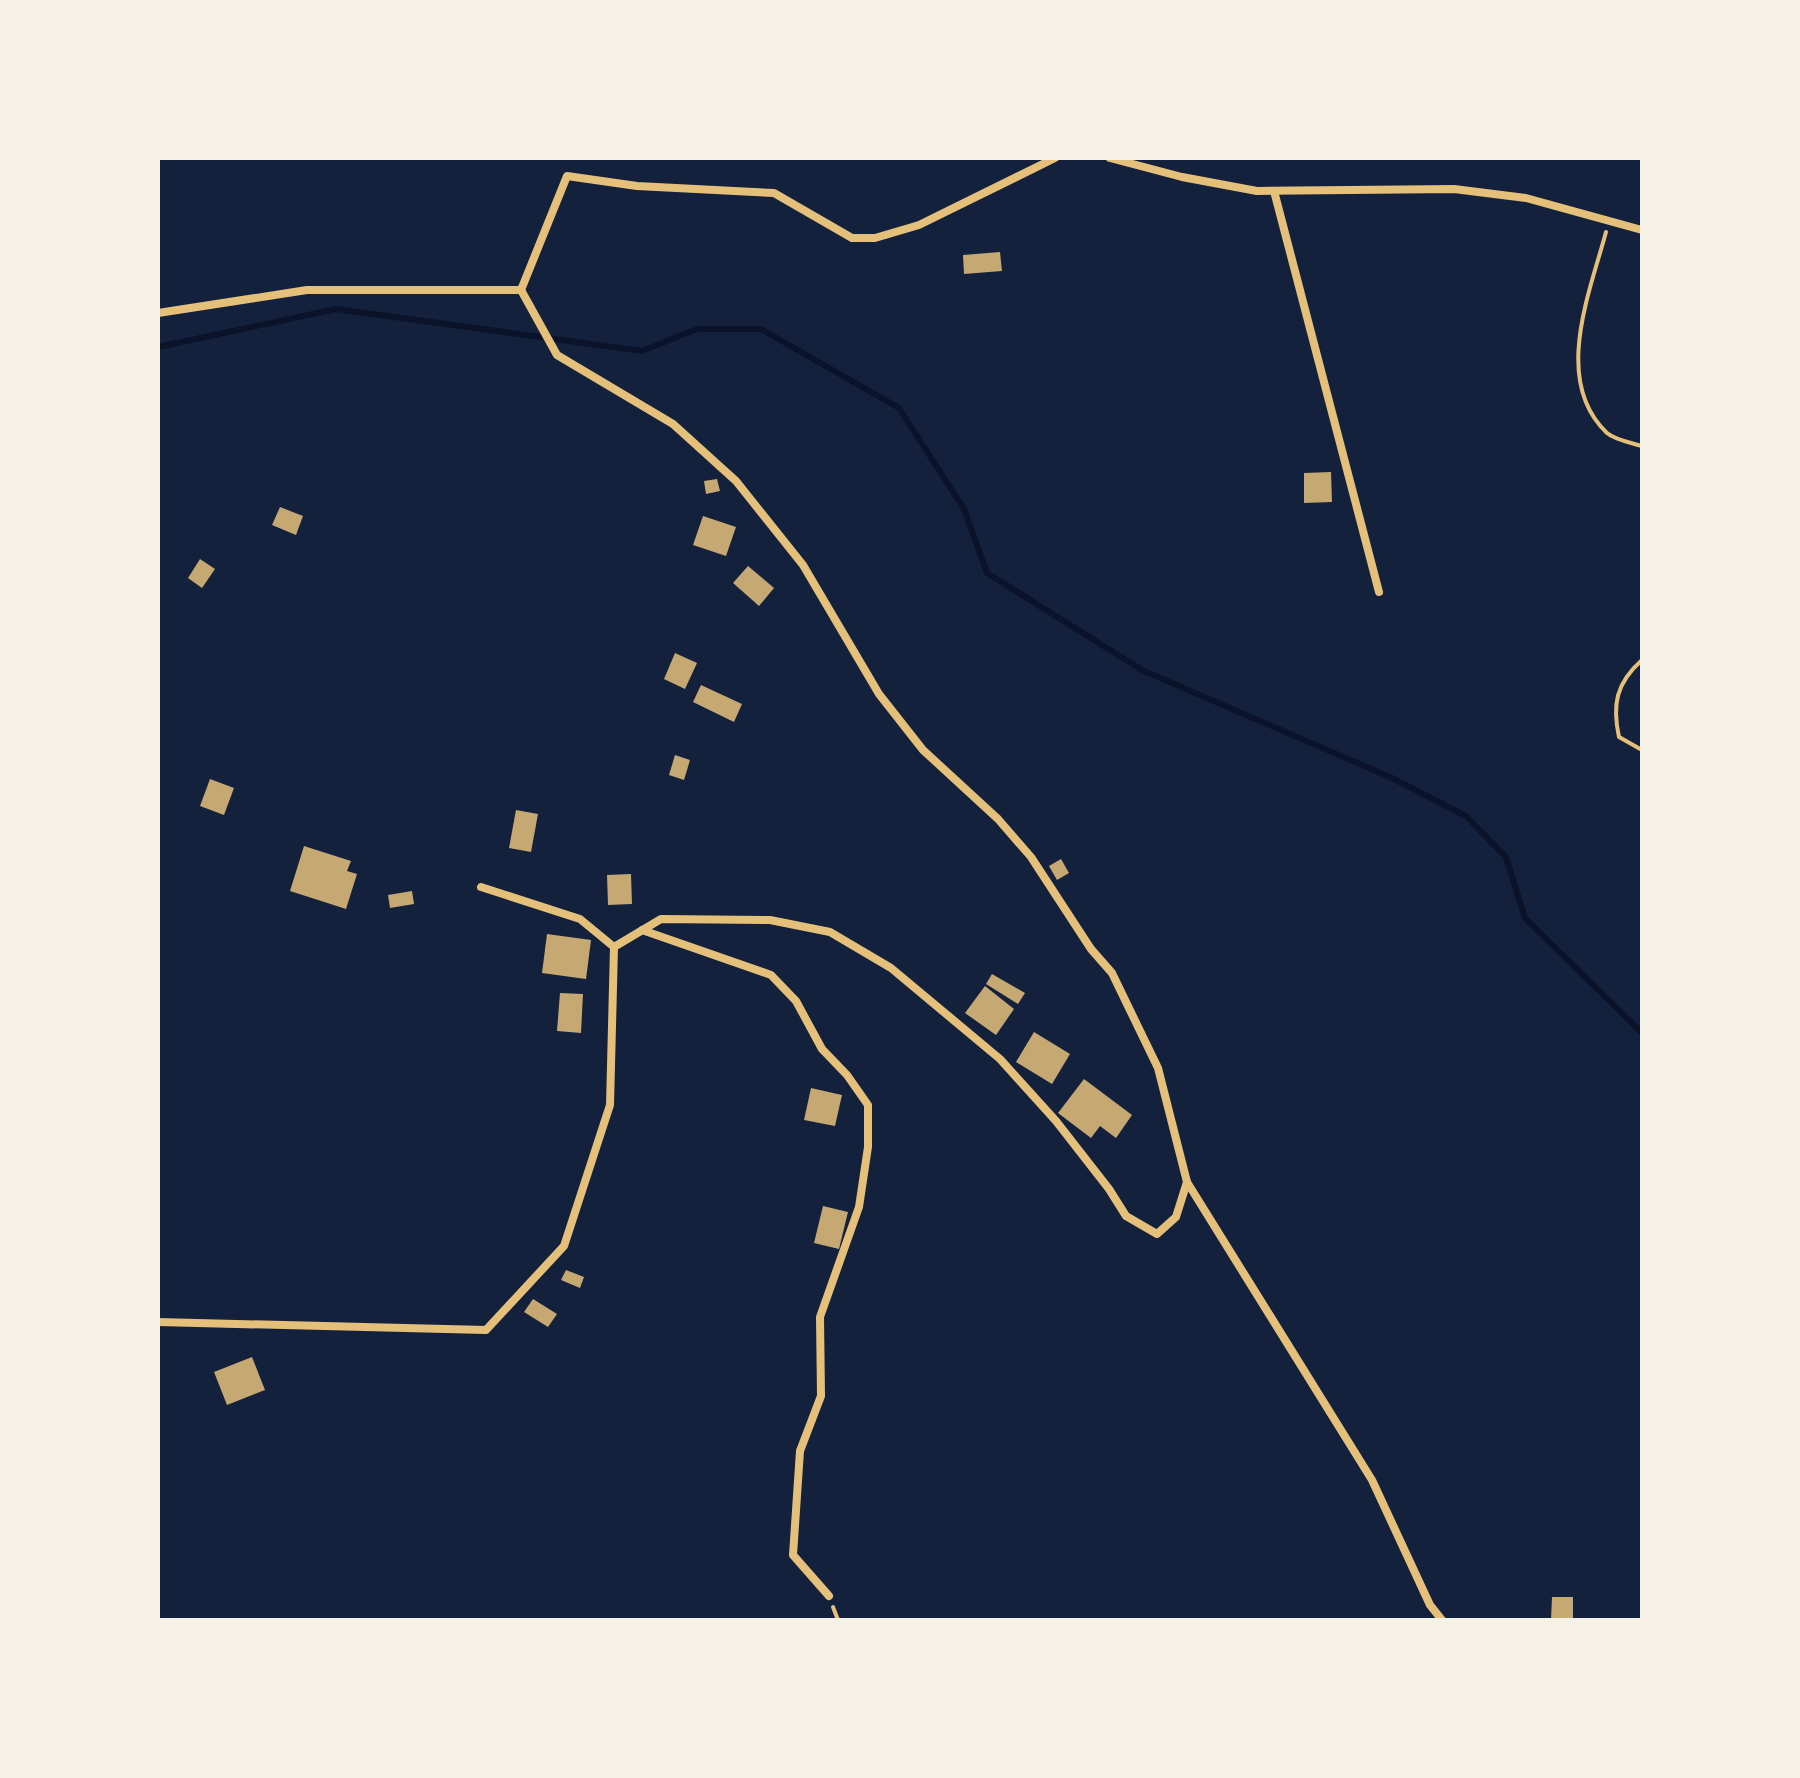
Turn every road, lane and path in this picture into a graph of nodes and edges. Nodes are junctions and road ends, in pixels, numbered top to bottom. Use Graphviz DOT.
graph roads {
  1 [pos="1055,158"];
  2 [pos="1110,158"];
  3 [pos="1274,191"];
  4 [pos="1608,222"];
  5 [pos="1642,230"];
  6 [pos="521,290"];
  7 [pos="158,313"];
  8 [pos="1642,446"];
  9 [pos="1379,592"];
  10 [pos="1642,660"];
  11 [pos="1642,750"];
  12 [pos="481,887"];
  13 [pos="642,930"];
  14 [pos="614,947"];
  15 [pos="1187,1182"];
  16 [pos="158,1322"];
  17 [pos="829,1596"];
  18 [pos="1442,1620"];
  1 -- 6 [label="street"];
  2 -- 3 [label="street"];
  3 -- 4 [label="street"];
  3 -- 9 [label="street"];
  4 -- 5 [label="street"];
  4 -- 8 [label="path"];
  6 -- 7 [label="street"];
  6 -- 15 [label="street"];
  10 -- 11 [label="path"];
  12 -- 14 [label="street"];
  13 -- 14 [label="street"];
  13 -- 15 [label="street"];
  13 -- 17 [label="street"];
  14 -- 16 [label="street"];
  15 -- 18 [label="street"];
}
